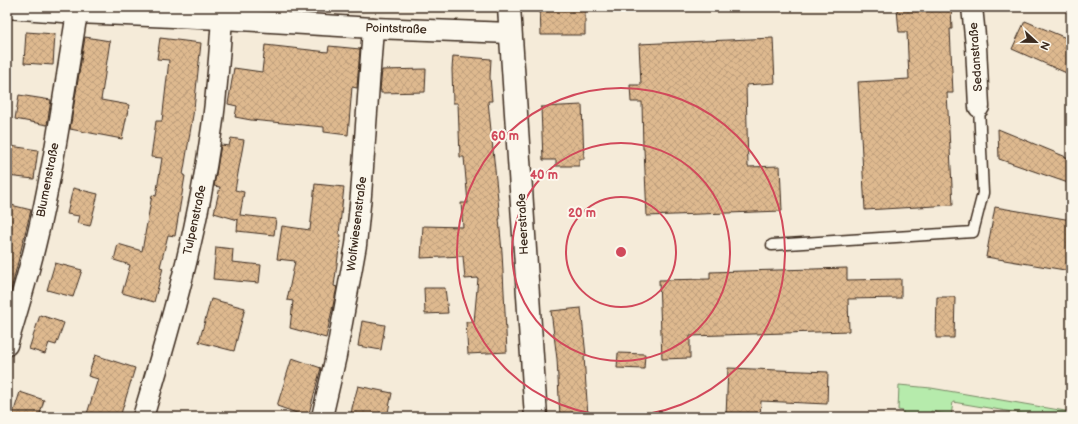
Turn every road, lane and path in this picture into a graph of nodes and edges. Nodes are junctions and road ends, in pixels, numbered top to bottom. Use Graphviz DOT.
graph roads {
  1 [pos="509,7"];
  2 [pos="972,7"];
  3 [pos="7,8"];
  4 [pos="191,12"];
  5 [pos="77,13"];
  6 [pos="283,15"];
  7 [pos="222,19"];
  8 [pos="373,28"];
  9 [pos="511,33"];
  10 [pos="979,107"];
  11 [pos="772,245"];
  12 [pos="7,345"];
  13 [pos="963,414"];
  14 [pos="143,417"];
  15 [pos="322,417"];
  16 [pos="536,417"];
  17 [pos="986,417"];
  18 [pos="1012,417"];
  19 [pos="1015,417"];
  1 -- 9 [label="street, Heerstraße"];
  2 -- 10 [label="street, Sedanstraße"];
  3 -- 5 [label="street, Pointstraße"];
  4 -- 5 [label="street, Pointstraße"];
  4 -- 7 [label="street, Pointstraße"];
  5 -- 12 [label="street, Blumenstraße"];
  6 -- 7 [label="street, Pointstraße"];
  6 -- 8 [label="street, Pointstraße"];
  7 -- 14 [label="street, Tulpenstraße"];
  8 -- 9 [label="street, Pointstraße"];
  8 -- 15 [label="street, Wolfwiesenstraße"];
  9 -- 16 [label="street, Heerstraße"];
  10 -- 11 [label="lane"];
  13 -- 17 [label="path"];
  18 -- 19 [label="path"];
}
